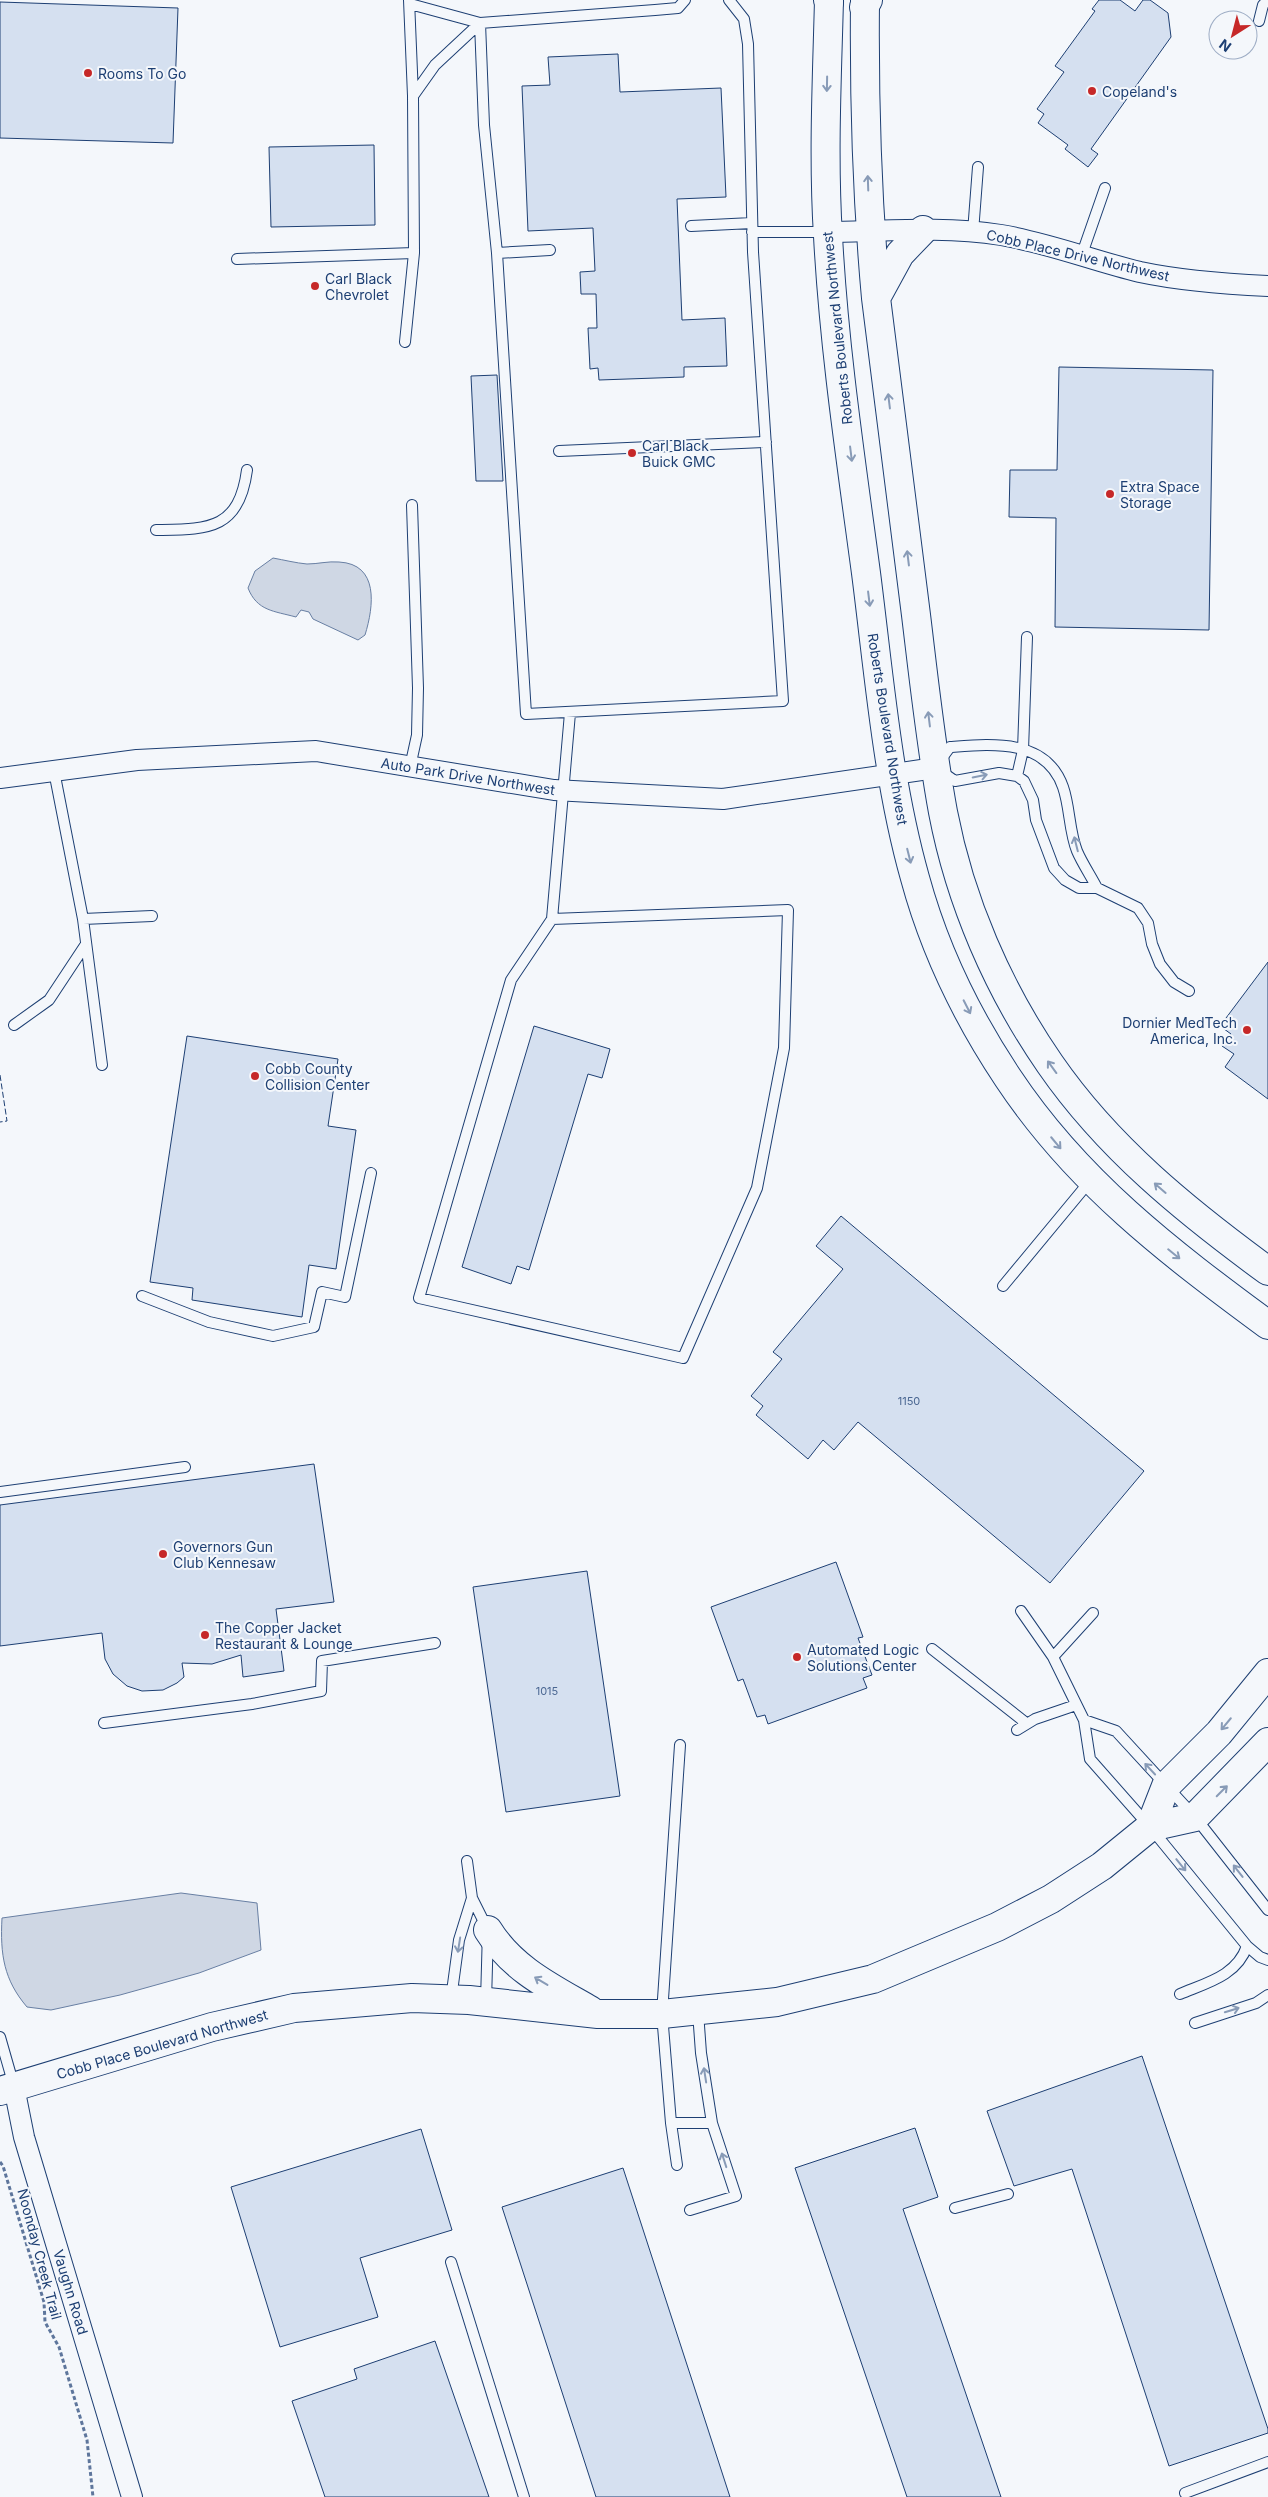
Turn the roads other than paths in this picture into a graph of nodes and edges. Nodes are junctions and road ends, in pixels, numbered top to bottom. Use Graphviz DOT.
graph roads {
  1 [pos="685,0"];
  2 [pos="730,0"];
  3 [pos="1268,0"];
  4 [pos="829,1"];
  5 [pos="409,2"];
  6 [pos="866,2"];
  7 [pos="1259,21"];
  8 [pos="480,23"];
  9 [pos="413,96"];
  10 [pos="978,167"];
  11 [pos="1105,188"];
  12 [pos="691,226"];
  13 [pos="752,228"];
  14 [pos="923,230"];
  15 [pos="870,231"];
  16 [pos="828,232"];
  17 [pos="973,232"];
  18 [pos="550,250"];
  19 [pos="414,253"];
  20 [pos="497,253"];
  21 [pos="1082,254"];
  22 [pos="237,259"];
  23 [pos="1268,286"];
  24 [pos="876,298"];
  25 [pos="405,342"];
  26 [pos="766,442"];
  27 [pos="559,451"];
  28 [pos="247,470"];
  29 [pos="412,505"];
  30 [pos="156,530"];
  31 [pos="1027,637"];
  32 [pos="570,713"];
  33 [pos="1023,750"];
  34 [pos="410,767"];
  35 [pos="935,768"];
  36 [pos="54,771"];
  37 [pos="892,774"];
  38 [pos="1017,776"];
  39 [pos="0,778"];
  40 [pos="564,791"];
  41 [pos="1097,888"];
  42 [pos="152,916"];
  43 [pos="82,919"];
  44 [pos="552,919"];
  45 [pos="86,944"];
  46 [pos="1189,991"];
  47 [pos="14,1025"];
  48 [pos="102,1065"];
  49 [pos="371,1173"];
  50 [pos="1091,1180"];
  51 [pos="1268,1271"];
  52 [pos="1003,1286"];
  53 [pos="142,1296"];
  54 [pos="1268,1325"];
  55 [pos="185,1466"];
  56 [pos="0,1492"];
  57 [pos="1021,1611"];
  58 [pos="1093,1613"];
  59 [pos="435,1643"];
  60 [pos="932,1648"];
  61 [pos="1052,1657"];
  62 [pos="1268,1673"];
  63 [pos="1076,1706"];
  64 [pos="1084,1720"];
  65 [pos="1026,1723"];
  66 [pos="104,1724"];
  67 [pos="1017,1730"];
  68 [pos="1268,1742"];
  69 [pos="680,1745"];
  70 [pos="1166,1786"];
  71 [pos="1196,1817"];
  72 [pos="1150,1827"];
  73 [pos="467,1861"];
  74 [pos="472,1898"];
  75 [pos="1268,1910"];
  76 [pos="488,1930"];
  77 [pos="1247,1946"];
  78 [pos="1268,1960"];
  79 [pos="1180,1994"];
  80 [pos="1268,1995"];
  81 [pos="451,1999"];
  82 [pos="486,2002"];
  83 [pos="698,2011"];
  84 [pos="598,2014"];
  85 [pos="662,2014"];
  86 [pos="1195,2023"];
  87 [pos="0,2037"];
  88 [pos="7,2089"];
  89 [pos="671,2123"];
  90 [pos="712,2123"];
  91 [pos="677,2165"];
  92 [pos="1008,2194"];
  93 [pos="955,2208"];
  94 [pos="690,2210"];
  95 [pos="451,2262"];
  96 [pos="1268,2462"];
  97 [pos="1185,2493"];
  98 [pos="132,2497"];
  99 [pos="524,2497"];
  1 -- 8 [label="lane"];
  2 -- 13 [label="lane"];
  3 -- 7 [label="lane"];
  4 -- 16 [label="street, Roberts Boulevard Northwest, one-way"];
  5 -- 8 [label="lane"];
  5 -- 9 [label="lane"];
  15 -- 6 [label="street, one-way"];
  8 -- 9 [label="lane"];
  8 -- 20 [label="lane"];
  9 -- 19 [label="lane"];
  10 -- 17 [label="lane"];
  11 -- 21 [label="lane"];
  12 -- 13 [label="lane"];
  13 -- 16 [label="lane"];
  13 -- 26 [label="lane"];
  14 -- 15 [label="street, Cobb Place Drive Northwest"];
  14 -- 17 [label="street, Cobb Place Drive Northwest"];
  14 -- 24 [label="street"];
  15 -- 16 [label="street, Cobb Place Drive Northwest"];
  15 -- 24 [label="street"];
  16 -- 37 [label="street, Roberts Boulevard Northwest, one-way"];
  17 -- 21 [label="street, Cobb Place Drive Northwest"];
  18 -- 20 [label="lane"];
  19 -- 22 [label="lane"];
  19 -- 25 [label="lane"];
  20 -- 32 [label="lane"];
  21 -- 23 [label="street, Cobb Place Drive Northwest"];
  35 -- 24 [label="street, one-way"];
  26 -- 27 [label="lane"];
  26 -- 32 [label="lane"];
  28 -- 30 [label="lane"];
  29 -- 34 [label="lane"];
  31 -- 33 [label="lane"];
  32 -- 40 [label="lane"];
  33 -- 35 [label="lane"];
  33 -- 38 [label="lane"];
  41 -- 33 [label="lane, one-way"];
  34 -- 36 [label="street, Auto Park Drive Northwest"];
  34 -- 40 [label="street, Auto Park Drive Northwest"];
  35 -- 37 [label="street, Auto Park Drive Northwest"];
  35 -- 38 [label="lane, one-way"];
  51 -- 35 [label="street, one-way"];
  36 -- 39 [label="street, Auto Park Drive Northwest"];
  36 -- 43 [label="lane"];
  37 -- 40 [label="street, Auto Park Drive Northwest"];
  37 -- 50 [label="street, Roberts Boulevard Northwest, one-way"];
  38 -- 41 [label="lane"];
  40 -- 44 [label="lane"];
  41 -- 46 [label="lane"];
  42 -- 43 [label="lane"];
  43 -- 45 [label="lane"];
  44 -- 44 [label="lane"];
  45 -- 47 [label="lane"];
  45 -- 48 [label="lane"];
  49 -- 53 [label="lane"];
  50 -- 52 [label="lane"];
  50 -- 54 [label="street, Roberts Boulevard Northwest, one-way"];
  55 -- 56 [label="lane"];
  57 -- 61 [label="lane"];
  58 -- 61 [label="lane"];
  59 -- 66 [label="lane"];
  60 -- 65 [label="lane"];
  61 -- 63 [label="lane"];
  62 -- 70 [label="street, Cobb Place Boulevard Northwest, one-way"];
  63 -- 64 [label="lane"];
  63 -- 65 [label="lane"];
  70 -- 64 [label="lane, one-way"];
  64 -- 72 [label="lane"];
  65 -- 67 [label="lane"];
  71 -- 68 [label="street, one-way"];
  69 -- 85 [label="lane"];
  70 -- 71 [label="lane"];
  70 -- 72 [label="street, Cobb Place Boulevard Northwest"];
  71 -- 72 [label="street, Cobb Place Boulevard Northwest"];
  75 -- 71 [label="lane, one-way"];
  72 -- 77 [label="lane, one-way"];
  72 -- 83 [label="street, Cobb Place Boulevard Northwest"];
  73 -- 74 [label="lane"];
  74 -- 76 [label="lane"];
  74 -- 81 [label="lane, one-way"];
  76 -- 82 [label="lane"];
  84 -- 76 [label="street, one-way"];
  77 -- 78 [label="lane"];
  77 -- 79 [label="lane"];
  86 -- 80 [label="lane, one-way"];
  81 -- 82 [label="street, Cobb Place Boulevard Northwest"];
  81 -- 88 [label="street, Cobb Place Boulevard Northwest"];
  82 -- 84 [label="street, Cobb Place Boulevard Northwest"];
  83 -- 85 [label="street, Cobb Place Boulevard Northwest"];
  90 -- 83 [label="lane, one-way"];
  84 -- 85 [label="street, Cobb Place Boulevard Northwest"];
  85 -- 89 [label="lane"];
  87 -- 88 [label="lane"];
  88 -- 98 [label="street, Vaughn Road"];
  89 -- 90 [label="lane"];
  89 -- 91 [label="lane"];
  94 -- 90 [label="lane, one-way"];
  92 -- 93 [label="lane"];
  95 -- 99 [label="lane"];
  96 -- 97 [label="lane"];
}
